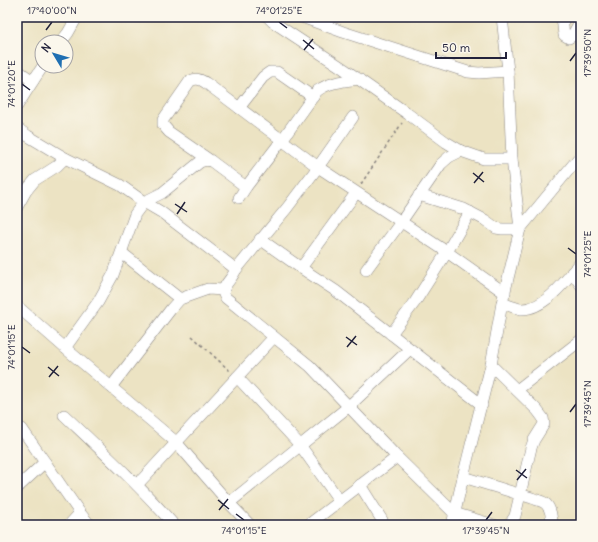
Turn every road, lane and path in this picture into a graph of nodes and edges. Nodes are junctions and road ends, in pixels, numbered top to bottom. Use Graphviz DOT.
graph roads {
  1 [pos="77,17"];
  2 [pos="268,17"];
  3 [pos="302,17"];
  4 [pos="502,17"];
  5 [pos="562,17"];
  6 [pos="581,20"];
  7 [pos="67,34"];
  8 [pos="17,70"];
  9 [pos="508,70"];
  10 [pos="37,74"];
  11 [pos="359,79"];
  12 [pos="33,80"];
  13 [pos="313,97"];
  14 [pos="17,106"];
  15 [pos="239,108"];
  16 [pos="408,114"];
  17 [pos="353,117"];
  18 [pos="17,128"];
  19 [pos="282,140"];
  20 [pos="461,151"];
  21 [pos="581,155"];
  22 [pos="65,158"];
  23 [pos="512,159"];
  24 [pos="211,161"];
  25 [pos="318,167"];
  26 [pos="246,187"];
  27 [pos="356,193"];
  28 [pos="419,195"];
  29 [pos="239,198"];
  30 [pos="144,202"];
  31 [pos="17,207"];
  32 [pos="470,212"];
  33 [pos="401,222"];
  34 [pos="520,229"];
  35 [pos="260,239"];
  36 [pos="447,252"];
  37 [pos="122,253"];
  38 [pos="581,262"];
  39 [pos="301,268"];
  40 [pos="235,270"];
  41 [pos="366,270"];
  42 [pos="572,272"];
  43 [pos="581,285"];
  44 [pos="223,290"];
  45 [pos="504,298"];
  46 [pos="180,299"];
  47 [pos="17,306"];
  48 [pos="391,334"];
  49 [pos="192,336"];
  50 [pos="274,337"];
  51 [pos="581,340"];
  52 [pos="65,348"];
  53 [pos="410,349"];
  54 [pos="491,365"];
  55 [pos="237,377"];
  56 [pos="111,387"];
  57 [pos="517,390"];
  58 [pos="482,405"];
  59 [pos="348,406"];
  60 [pos="64,415"];
  61 [pos="22,429"];
  62 [pos="176,442"];
  63 [pos="300,446"];
  64 [pos="397,457"];
  65 [pos="45,462"];
  66 [pos="463,477"];
  67 [pos="137,484"];
  68 [pos="360,485"];
  69 [pos="17,488"];
  70 [pos="520,494"];
  71 [pos="339,500"];
  72 [pos="229,503"];
  73 [pos="80,513"];
  74 [pos="454,513"];
  75 [pos="69,525"];
  76 [pos="90,525"];
  77 [pos="174,525"];
  78 [pos="250,525"];
  79 [pos="308,525"];
  80 [pos="383,525"];
  81 [pos="452,525"];
  82 [pos="494,525"];
  83 [pos="508,525"];
  84 [pos="552,525"];
  1 -- 7 [label="street"];
  2 -- 11 [label="street"];
  3 -- 9 [label="street"];
  4 -- 9 [label="street"];
  5 -- 6 [label="street"];
  8 -- 12 [label="street"];
  9 -- 23 [label="street"];
  10 -- 12 [label="street"];
  11 -- 13 [label="street"];
  11 -- 16 [label="street"];
  12 -- 14 [label="street"];
  13 -- 15 [label="street"];
  13 -- 19 [label="street"];
  15 -- 19 [label="street"];
  15 -- 24 [label="street"];
  16 -- 20 [label="street"];
  16 -- 27 [label="path"];
  17 -- 25 [label="street"];
  18 -- 22 [label="street"];
  19 -- 25 [label="street"];
  19 -- 26 [label="street"];
  20 -- 23 [label="street"];
  20 -- 28 [label="street"];
  21 -- 34 [label="street"];
  22 -- 30 [label="street"];
  22 -- 31 [label="street"];
  23 -- 34 [label="street"];
  24 -- 26 [label="street"];
  24 -- 30 [label="street"];
  25 -- 27 [label="street"];
  25 -- 35 [label="street"];
  26 -- 29 [label="street"];
  27 -- 33 [label="street"];
  27 -- 39 [label="street"];
  28 -- 32 [label="street"];
  28 -- 33 [label="street"];
  30 -- 37 [label="street"];
  30 -- 40 [label="street"];
  32 -- 34 [label="street"];
  32 -- 36 [label="street"];
  33 -- 36 [label="street"];
  33 -- 41 [label="street"];
  34 -- 45 [label="street"];
  35 -- 39 [label="street"];
  35 -- 40 [label="street"];
  36 -- 45 [label="street"];
  36 -- 48 [label="street"];
  37 -- 46 [label="street"];
  37 -- 52 [label="street"];
  38 -- 42 [label="street"];
  39 -- 48 [label="street"];
  40 -- 44 [label="street"];
  42 -- 43 [label="street"];
  42 -- 45 [label="street"];
  44 -- 46 [label="street"];
  44 -- 50 [label="street"];
  45 -- 54 [label="street"];
  46 -- 56 [label="street"];
  47 -- 52 [label="street"];
  48 -- 53 [label="street"];
  49 -- 55 [label="path"];
  50 -- 55 [label="street"];
  50 -- 59 [label="street"];
  51 -- 57 [label="street"];
  52 -- 56 [label="street"];
  53 -- 58 [label="street"];
  53 -- 59 [label="street"];
  54 -- 57 [label="street"];
  54 -- 58 [label="street"];
  55 -- 62 [label="street"];
  55 -- 63 [label="street"];
  56 -- 62 [label="street"];
  57 -- 70 [label="street"];
  58 -- 66 [label="street"];
  59 -- 63 [label="street"];
  59 -- 64 [label="street"];
  60 -- 67 [label="street"];
  61 -- 65 [label="street"];
  62 -- 67 [label="street"];
  62 -- 72 [label="street"];
  63 -- 71 [label="street"];
  63 -- 72 [label="street"];
  64 -- 68 [label="street"];
  64 -- 74 [label="street"];
  65 -- 69 [label="street"];
  65 -- 73 [label="street"];
  66 -- 70 [label="street"];
  66 -- 74 [label="street"];
  67 -- 77 [label="street"];
  68 -- 71 [label="street"];
  68 -- 80 [label="street"];
  70 -- 83 [label="street"];
  70 -- 84 [label="street"];
  71 -- 79 [label="street"];
  72 -- 78 [label="street"];
  73 -- 75 [label="street"];
  73 -- 76 [label="street"];
  74 -- 81 [label="street"];
  74 -- 82 [label="street"];
}
